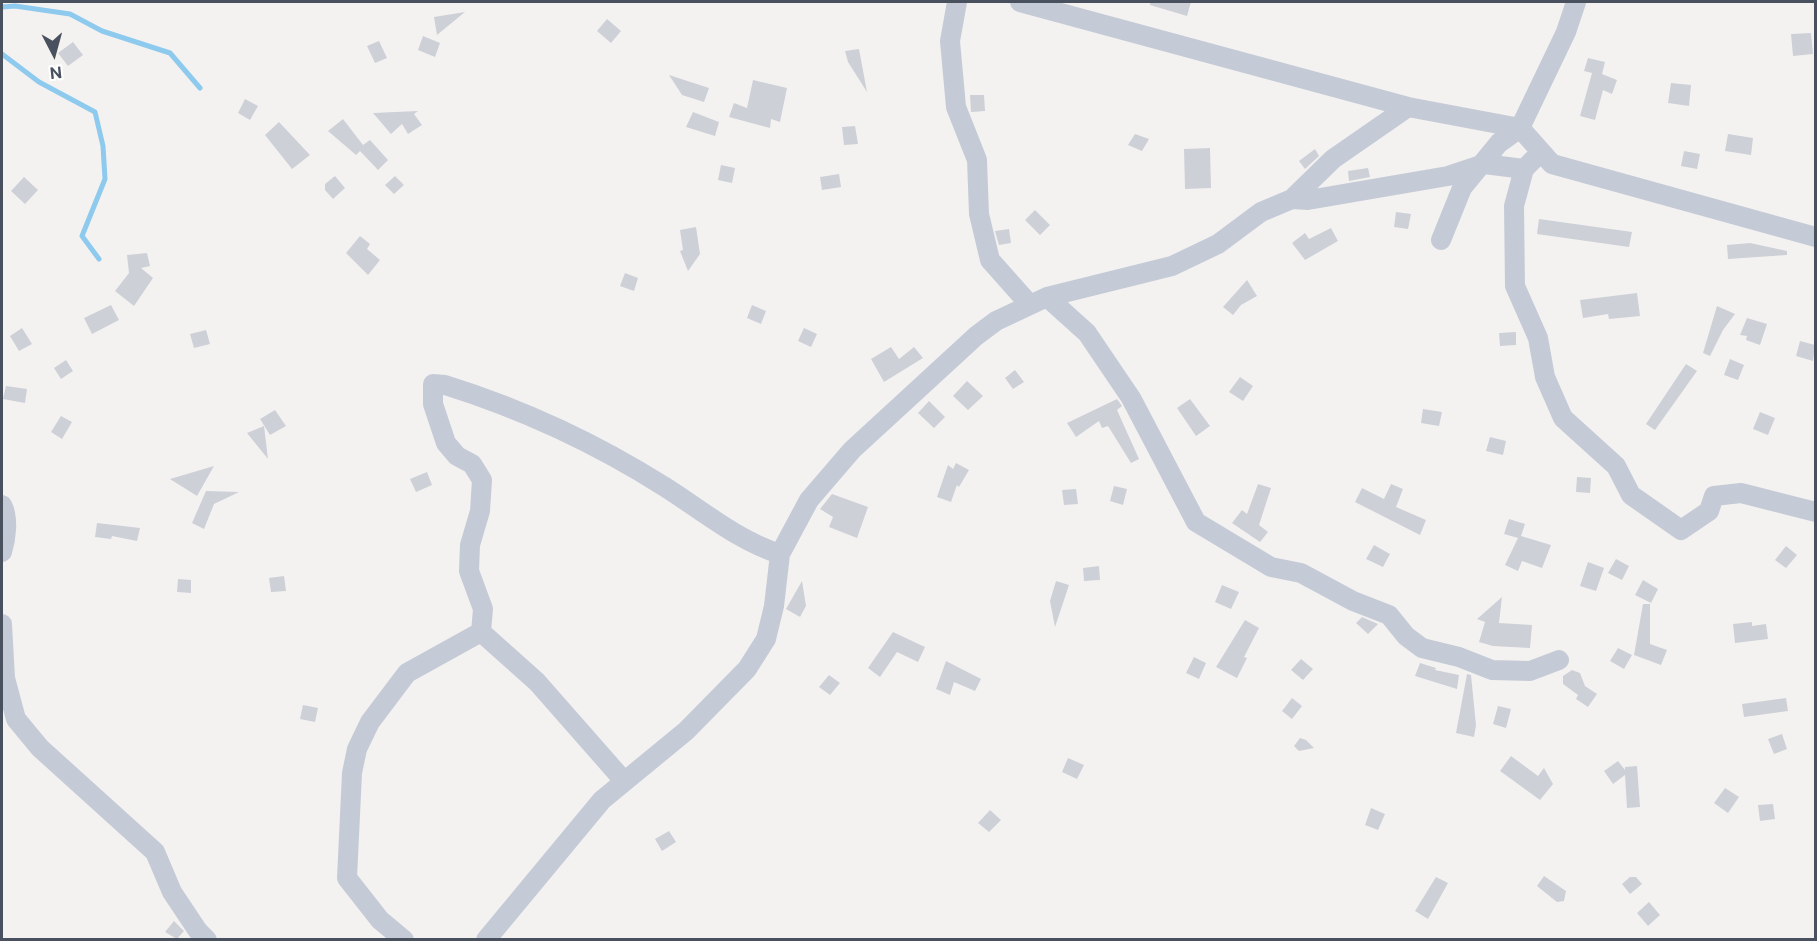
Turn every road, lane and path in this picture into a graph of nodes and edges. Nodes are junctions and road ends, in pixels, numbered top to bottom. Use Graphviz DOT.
graph roads {
  1 [pos="957,2"];
  2 [pos="1020,2"];
  3 [pos="1576,2"];
  4 [pos="1408,107"];
  5 [pos="1520,128"];
  6 [pos="1541,152"];
  7 [pos="1484,164"];
  8 [pos="1524,169"];
  9 [pos="1292,199"];
  10 [pos="1815,237"];
  11 [pos="1441,240"];
  12 [pos="1039,301"];
  13 [pos="2,505"];
  14 [pos="1815,512"];
  15 [pos="2,552"];
  16 [pos="780,554"];
  17 [pos="2,624"];
  18 [pos="481,632"];
  19 [pos="1559,660"];
  20 [pos="624,781"];
  21 [pos="207,939"];
  22 [pos="404,939"];
  23 [pos="486,939"];
  1 -- 12 [label="street"];
  2 -- 4 [label="street"];
  3 -- 5 [label="street"];
  4 -- 5 [label="street"];
  4 -- 9 [label="street"];
  5 -- 6 [label="street"];
  5 -- 7 [label="street"];
  6 -- 8 [label="street"];
  6 -- 10 [label="street"];
  7 -- 8 [label="street"];
  7 -- 9 [label="street"];
  7 -- 11 [label="street"];
  8 -- 14 [label="street"];
  9 -- 12 [label="street"];
  12 -- 16 [label="street"];
  12 -- 19 [label="street"];
  13 -- 15 [label="street"];
  16 -- 18 [label="street"];
  16 -- 20 [label="street"];
  17 -- 21 [label="street"];
  18 -- 20 [label="street"];
  18 -- 22 [label="street"];
  20 -- 23 [label="street"];
}
